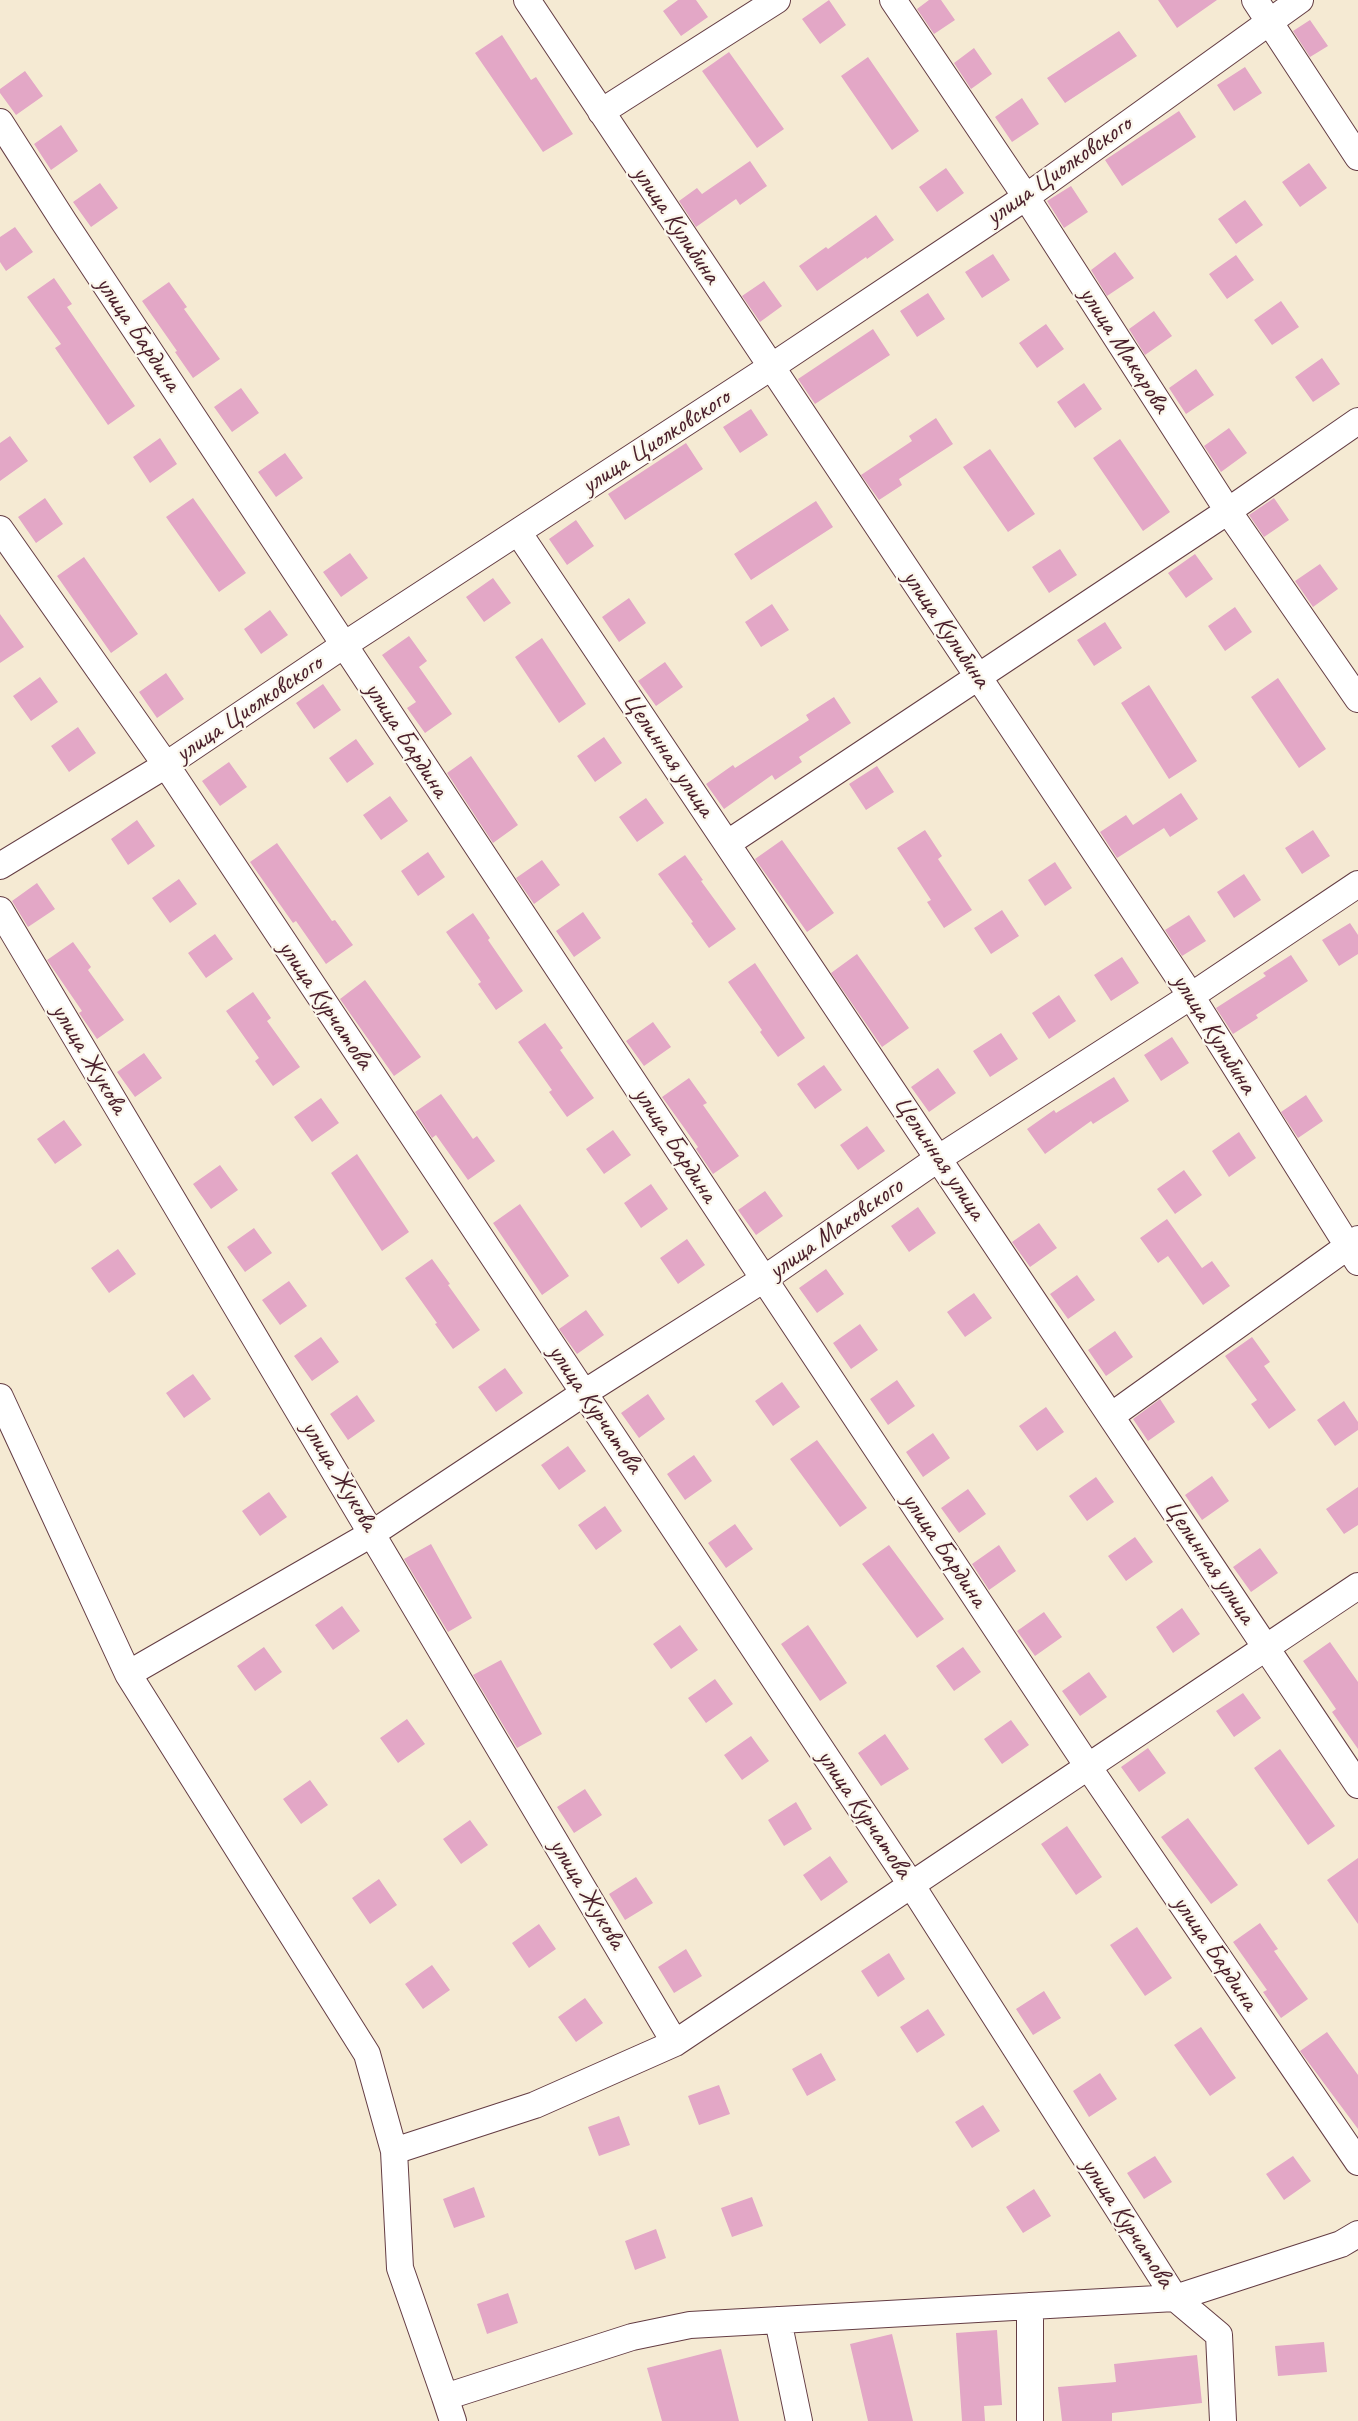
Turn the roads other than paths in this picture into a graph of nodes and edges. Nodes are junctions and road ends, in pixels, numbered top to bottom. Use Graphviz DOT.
graph roads {
  1 [pos="527,0"];
  2 [pos="777,0"];
  3 [pos="893,0"];
  4 [pos="1255,0"];
  5 [pos="1300,0"];
  6 [pos="1269,21"];
  7 [pos="601,112"];
  8 [pos="0,122"];
  9 [pos="1358,157"];
  10 [pos="1026,197"];
  11 [pos="771,367"];
  12 [pos="1358,421"];
  13 [pos="1228,511"];
  14 [pos="0,530"];
  15 [pos="518,532"];
  16 [pos="344,645"];
  17 [pos="978,676"];
  18 [pos="1358,699"];
  19 [pos="166,765"];
  20 [pos="728,843"];
  21 [pos="0,866"];
  22 [pos="1358,884"];
  23 [pos="0,910"];
  24 [pos="1191,996"];
  25 [pos="939,1158"];
  26 [pos="1354,1249"];
  27 [pos="764,1280"];
  28 [pos="585,1394"];
  29 [pos="0,1397"];
  30 [pos="1111,1416"];
  31 [pos="373,1533"];
  32 [pos="1358,1586"];
  33 [pos="1266,1648"];
  34 [pos="128,1674"];
  35 [pos="1089,1768"];
  36 [pos="1358,1785"];
  37 [pos="912,1886"];
  38 [pos="675,2043"];
  39 [pos="393,2151"];
  40 [pos="1358,2162"];
  41 [pos="1358,2234"];
  42 [pos="1175,2298"];
  43 [pos="1029,2306"];
  44 [pos="778,2320"];
  45 [pos="449,2409"];
  46 [pos="799,2421"];
  47 [pos="1030,2421"];
  48 [pos="1223,2421"];
  1 -- 7 [label="street, улица Кулибина"];
  2 -- 7 [label="street"];
  3 -- 10 [label="street, улица Макарова"];
  4 -- 6 [label="street"];
  5 -- 6 [label="street, улица Циолковского"];
  6 -- 9 [label="street"];
  6 -- 10 [label="street, улица Циолковского"];
  7 -- 11 [label="street, улица Кулибина"];
  8 -- 16 [label="street, улица Бардина"];
  10 -- 11 [label="street, улица Циолковского"];
  10 -- 13 [label="street, улица Макарова"];
  11 -- 15 [label="street, улица Циолковского"];
  11 -- 17 [label="street, улица Кулибина"];
  12 -- 13 [label="street"];
  13 -- 17 [label="street"];
  13 -- 18 [label="street, улица Макарова"];
  14 -- 19 [label="street, улица Курчатова"];
  15 -- 16 [label="street, улица Циолковского"];
  15 -- 20 [label="street, Целинная улица"];
  16 -- 19 [label="street, улица Циолковского"];
  16 -- 27 [label="street, улица Бардина"];
  17 -- 20 [label="street"];
  17 -- 24 [label="street, улица Кулибина"];
  19 -- 21 [label="street, улица Циолковского"];
  19 -- 28 [label="street, улица Курчатова"];
  20 -- 25 [label="street, Целинная улица"];
  22 -- 24 [label="street, улица Маковского"];
  23 -- 31 [label="street, улица Жукова"];
  24 -- 25 [label="street, улица Маковского"];
  24 -- 26 [label="street, улица Кулибина"];
  25 -- 27 [label="street, улица Маковского"];
  25 -- 30 [label="street, Целинная улица"];
  26 -- 30 [label="street"];
  27 -- 28 [label="street, улица Маковского"];
  27 -- 35 [label="street, улица Бардина"];
  28 -- 31 [label="street, улица Маковского"];
  28 -- 37 [label="street, улица Курчатова"];
  29 -- 34 [label="street"];
  30 -- 33 [label="street, Целинная улица"];
  31 -- 34 [label="street, улица Маковского"];
  31 -- 38 [label="street, улица Жукова"];
  32 -- 33 [label="street"];
  33 -- 35 [label="street"];
  33 -- 36 [label="street, Целинная улица"];
  34 -- 39 [label="street"];
  35 -- 37 [label="street"];
  35 -- 40 [label="street, улица Бардина"];
  37 -- 38 [label="street"];
  37 -- 42 [label="street, улица Курчатова"];
  38 -- 39 [label="street"];
  39 -- 45 [label="street"];
  41 -- 42 [label="street"];
  42 -- 43 [label="street"];
  42 -- 48 [label="street, улица Курчатова"];
  43 -- 44 [label="street"];
  43 -- 47 [label="street"];
  44 -- 45 [label="street"];
  44 -- 46 [label="street"];
}
